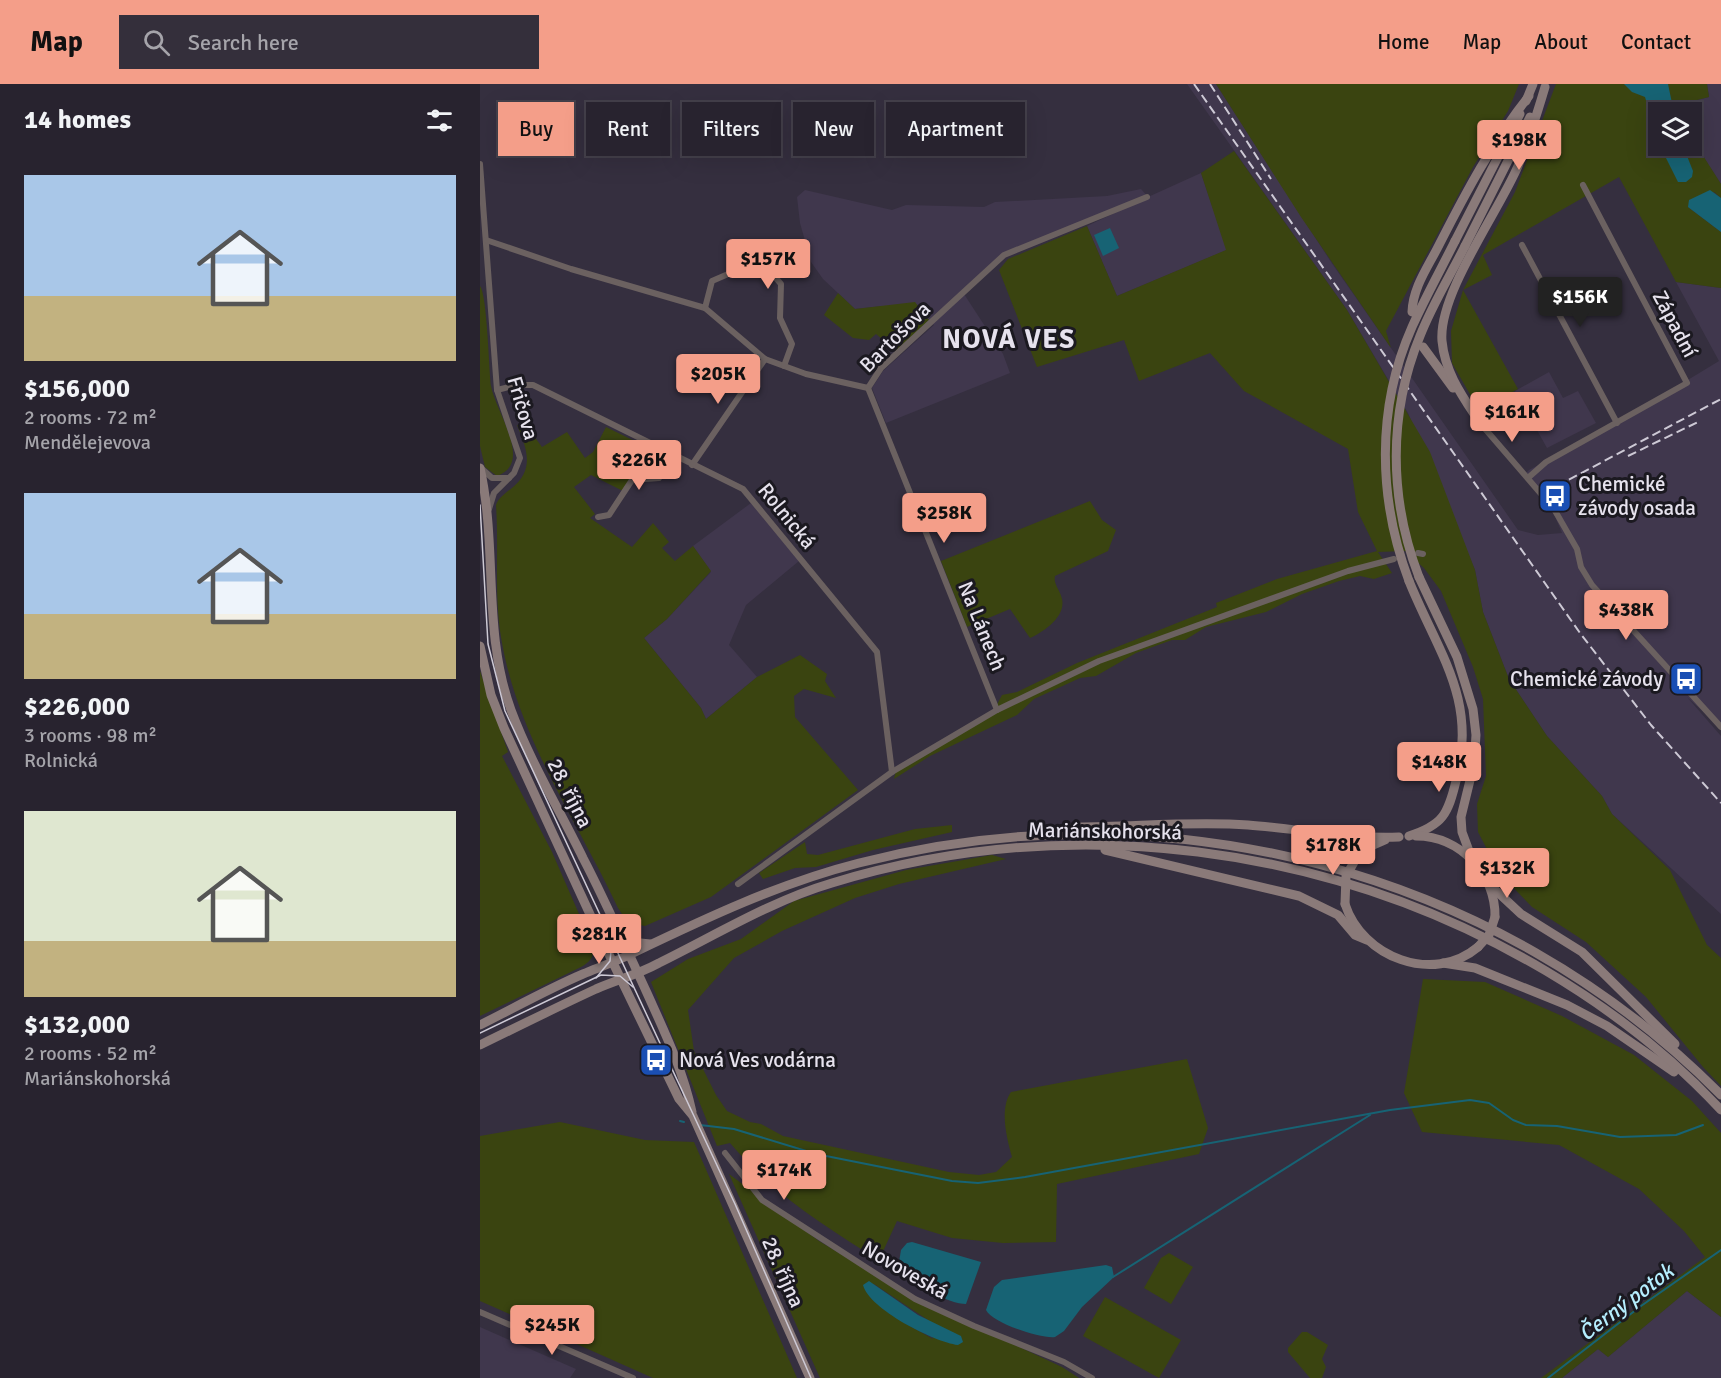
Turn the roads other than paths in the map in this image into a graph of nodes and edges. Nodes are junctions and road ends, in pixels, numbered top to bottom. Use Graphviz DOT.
graph roads {
  1 [pos="1533,84"];
  2 [pos="1545,86"];
  3 [pos="1528,96"];
  4 [pos="480,164"];
  5 [pos="1583,185"];
  6 [pos="1147,197"];
  7 [pos="486,240"];
  8 [pos="1522,245"];
  9 [pos="705,308"];
  10 [pos="1412,312"];
  11 [pos="1424,347"];
  12 [pos="765,359"];
  13 [pos="784,366"];
  14 [pos="868,388"];
  15 [pos="497,390"];
  16 [pos="1480,423"];
  17 [pos="1617,423"];
  18 [pos="671,455"];
  19 [pos="692,465"];
  20 [pos="480,467"];
  21 [pos="1529,477"];
  22 [pos="509,478"];
  23 [pos="489,513"];
  24 [pos="598,517"];
  25 [pos="1394,558"];
  26 [pos="480,646"];
  27 [pos="997,710"];
  28 [pos="1721,727"];
  29 [pos="892,772"];
  30 [pos="1048,834"];
  31 [pos="1410,836"];
  32 [pos="1399,837"];
  33 [pos="1049,844"];
  34 [pos="1472,860"];
  35 [pos="738,884"];
  36 [pos="1490,885"];
  37 [pos="620,934"];
  38 [pos="1367,940"];
  39 [pos="654,943"];
  40 [pos="629,955"];
  41 [pos="613,962"];
  42 [pos="1443,963"];
  43 [pos="638,973"];
  44 [pos="621,979"];
  45 [pos="480,1025"];
  46 [pos="480,1045"];
  47 [pos="1700,1073"];
  48 [pos="1721,1095"];
  49 [pos="1710,1098"];
  50 [pos="1721,1110"];
  51 [pos="693,1116"];
  52 [pos="725,1154"];
  53 [pos="480,1312"];
  54 [pos="633,1378"];
  55 [pos="810,1378"];
  56 [pos="1092,1378"];
  1 -- 3 [label="main road"];
  2 -- 16 [label="main road"];
  2 -- 34 [label="main road, bridge"];
  3 -- 10 [label="main road"];
  3 -- 31 [label="main road, bridge"];
  4 -- 7 [label="street, Fričova"];
  5 -- 17 [label="street, Západní"];
  6 -- 14 [label="street, Bartošova"];
  7 -- 9 [label="street, Bartošova"];
  7 -- 15 [label="street, Fričova"];
  8 -- 17 [label="street"];
  9 -- 12 [label="street, Bartošova"];
  9 -- 13 [label="street"];
  11 -- 16 [label="main road"];
  12 -- 13 [label="street, Bartošova"];
  12 -- 19 [label="street"];
  13 -- 14 [label="street, Bartošova"];
  14 -- 27 [label="street, Na Lánech"];
  15 -- 18 [label="street, Rolnická"];
  15 -- 22 [label="street, Fričova"];
  16 -- 21 [label="street"];
  17 -- 21 [label="street"];
  18 -- 19 [label="street, Rolnická"];
  18 -- 24 [label="street"];
  19 -- 29 [label="street, Rolnická"];
  20 -- 22 [label="street"];
  20 -- 23 [label="main road, 28. října"];
  21 -- 28 [label="street"];
  22 -- 23 [label="street, Fričova"];
  23 -- 37 [label="main road, 28. října"];
  25 -- 27 [label="street"];
  26 -- 41 [label="main road, 28. října"];
  27 -- 29 [label="street"];
  29 -- 35 [label="street"];
  30 -- 32 [label="main road"];
  30 -- 39 [label="main road, Mariánskohorská"];
  30 -- 47 [label="main road, Mariánskohorská"];
  31 -- 32 [label="main road"];
  31 -- 34 [label="main road"];
  32 -- 38 [label="main road, bridge"];
  33 -- 38 [label="main road"];
  33 -- 43 [label="main road, Mariánskohorská"];
  33 -- 49 [label="main road, Mariánskohorská"];
  34 -- 36 [label="main road"];
  36 -- 42 [label="main road, bridge"];
  36 -- 47 [label="main road"];
  37 -- 39 [label="main road"];
  37 -- 40 [label="main road, 28. října"];
  38 -- 42 [label="main road"];
  39 -- 40 [label="main road, Mariánskohorská"];
  40 -- 41 [label="main road, Mariánskohorská"];
  40 -- 43 [label="main road, 28. října"];
  41 -- 44 [label="main road, 28. října"];
  41 -- 45 [label="main road, Mariánskohorská"];
  42 -- 49 [label="main road"];
  43 -- 44 [label="main road, Mariánskohorská"];
  43 -- 51 [label="main road, 28. října"];
  44 -- 46 [label="main road, Mariánskohorská"];
  44 -- 51 [label="main road, 28. října"];
  47 -- 48 [label="main road, Mariánskohorská"];
  49 -- 50 [label="main road, Mariánskohorská"];
  51 -- 55 [label="main road, 28. října"];
  52 -- 56 [label="street, Novoveská"];
  53 -- 54 [label="street"];
}
